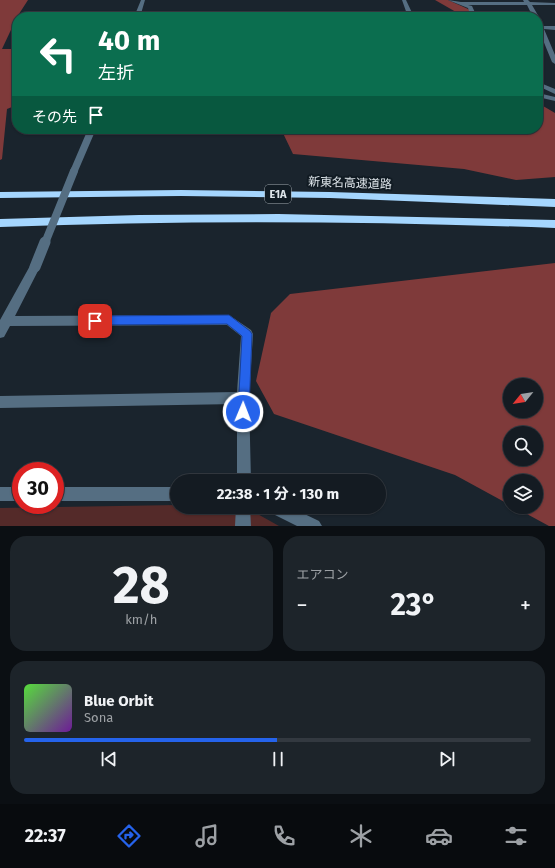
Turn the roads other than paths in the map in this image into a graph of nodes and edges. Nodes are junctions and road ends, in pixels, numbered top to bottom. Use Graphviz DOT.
graph roads {
  1 [pos="143,0"];
  2 [pos="404,0"];
  3 [pos="450,0"];
  4 [pos="525,0"];
  5 [pos="463,3"];
  6 [pos="529,4"];
  7 [pos="555,4"];
  8 [pos="139,12"];
  9 [pos="409,12"];
  10 [pos="472,12"];
  11 [pos="533,12"];
  12 [pos="543,25"];
  13 [pos="555,28"];
  14 [pos="543,34"];
  15 [pos="555,62"];
  16 [pos="543,86"];
  17 [pos="555,92"];
  18 [pos="543,96"];
  19 [pos="555,100"];
  20 [pos="90,134"];
  21 [pos="0,196"];
  22 [pos="555,203"];
  23 [pos="0,223"];
  24 [pos="555,224"];
  25 [pos="5,321"];
  26 [pos="0,333"];
  27 [pos="243,398"];
  28 [pos="0,402"];
  29 [pos="244,474"];
  30 [pos="0,494"];
  31 [pos="12,494"];
  32 [pos="64,494"];
  33 [pos="170,494"];
  34 [pos="244,514"];
  35 [pos="289,514"];
  36 [pos="243,526"];
  37 [pos="314,526"];
  1 -- 8 [label="street"];
  2 -- 9 [label="street"];
  3 -- 5 [label="street"];
  4 -- 6 [label="street"];
  5 -- 6 [label="street"];
  5 -- 10 [label="street"];
  6 -- 7 [label="street"];
  6 -- 11 [label="street"];
  12 -- 13 [label="street"];
  14 -- 15 [label="street"];
  16 -- 17 [label="street"];
  18 -- 19 [label="street"];
  20 -- 25 [label="street, bridge"];
  21 -- 22 [label="highway, 新東名高速道路 / E1A"];
  23 -- 24 [label="highway, E1A"];
  25 -- 26 [label="street"];
  25 -- 27 [label="street"];
  27 -- 28 [label="street"];
  27 -- 29 [label="street"];
  30 -- 31 [label="street"];
  32 -- 33 [label="street"];
  34 -- 36 [label="street"];
  35 -- 37 [label="street"];
}
